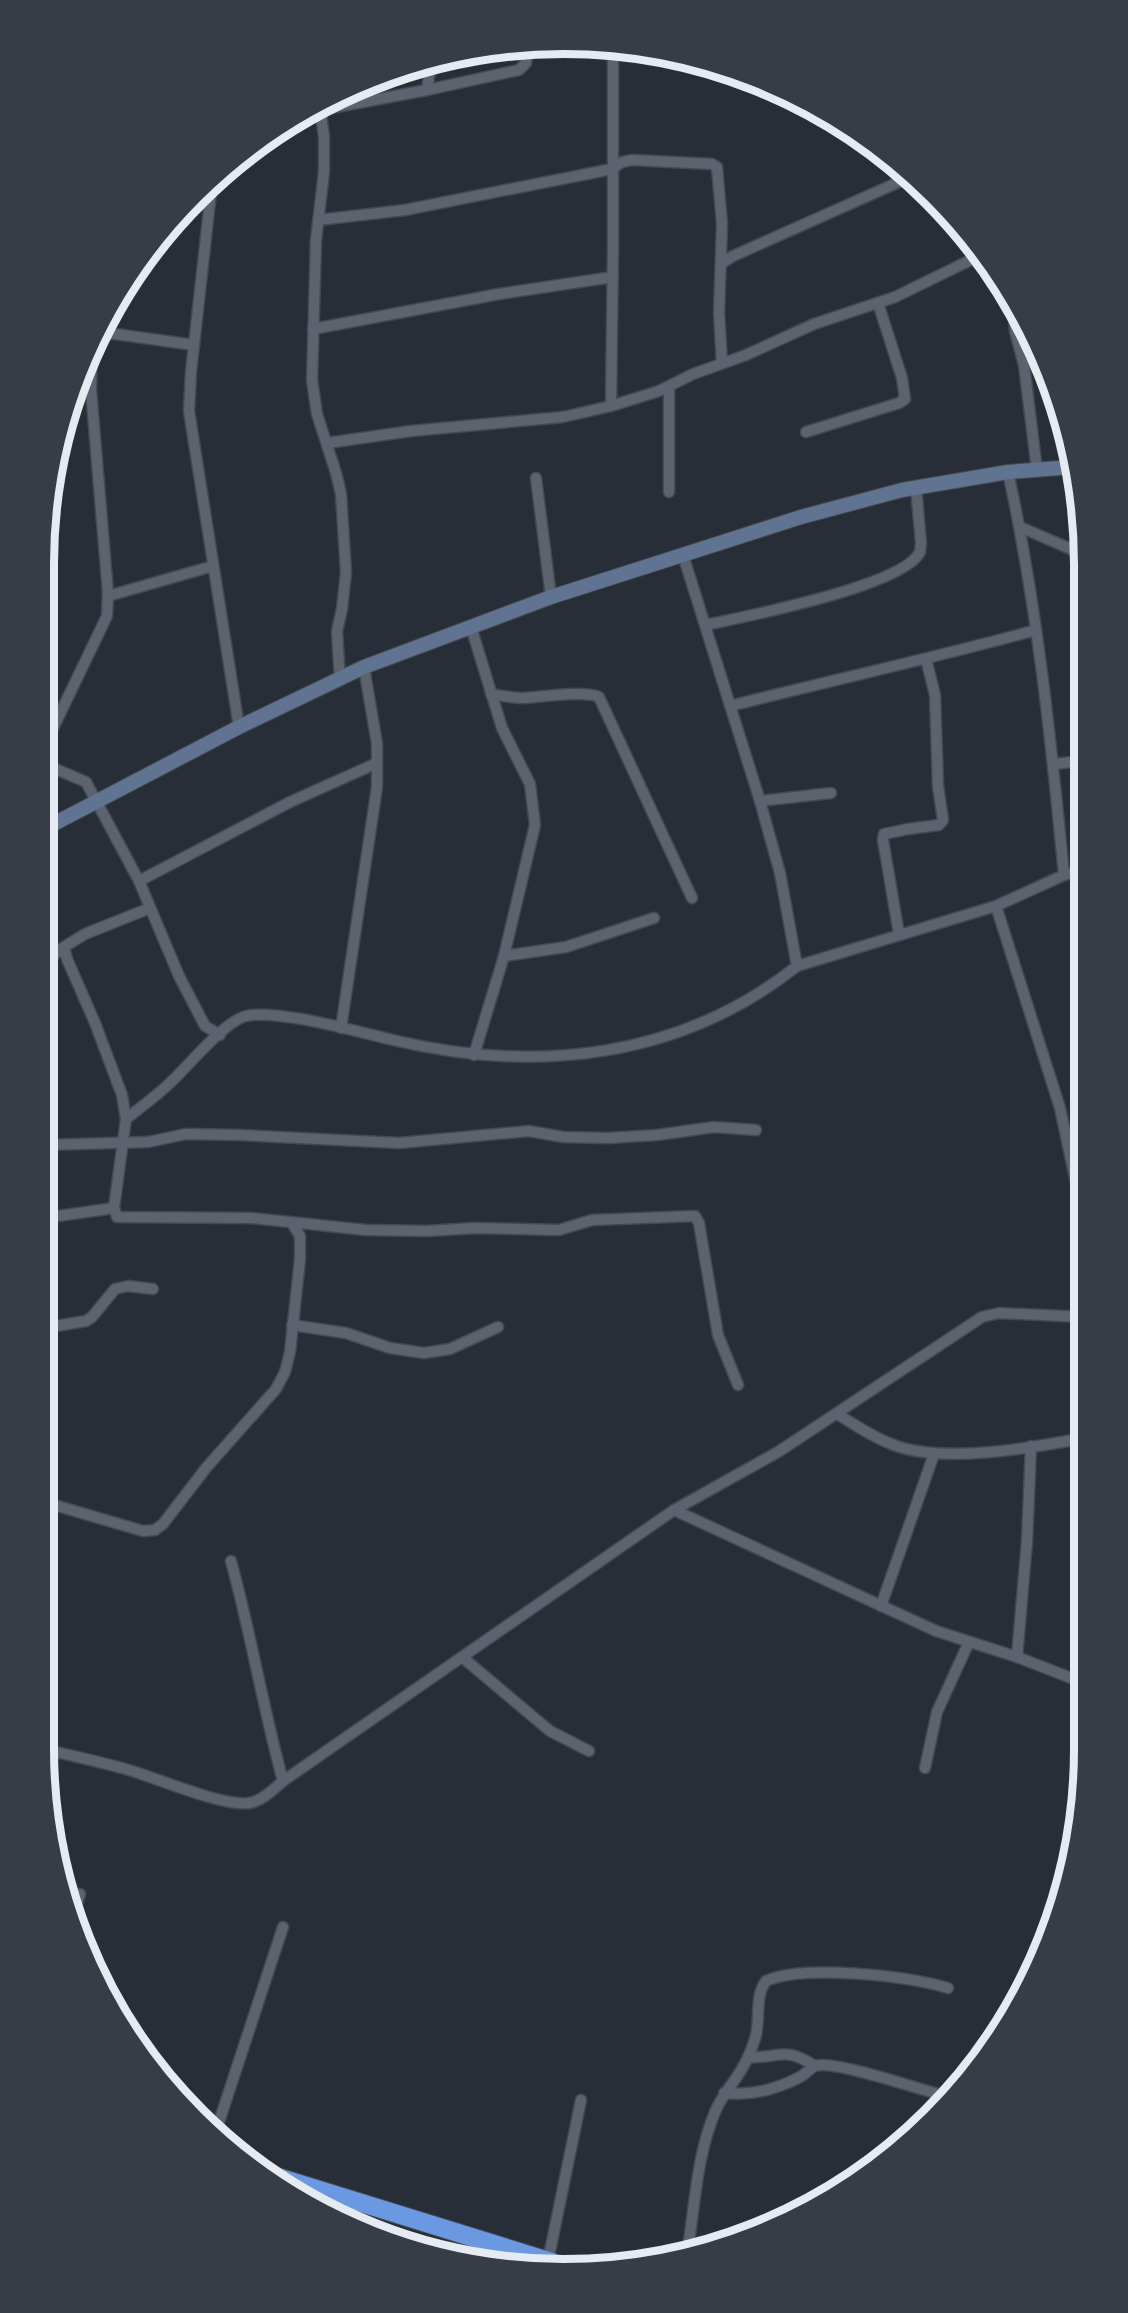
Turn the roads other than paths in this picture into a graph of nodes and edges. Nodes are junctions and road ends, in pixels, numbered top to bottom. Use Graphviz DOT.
graph roads {
  1 [pos="526,55"];
  2 [pos="612,56"];
  3 [pos="430,72"];
  4 [pos="427,90"];
  5 [pos="342,105"];
  6 [pos="321,116"];
  7 [pos="612,169"];
  8 [pos="900,181"];
  9 [pos="211,196"];
  10 [pos="210,204"];
  11 [pos="201,205"];
  12 [pos="318,220"];
  13 [pos="722,247"];
  14 [pos="733,256"];
  15 [pos="973,259"];
  16 [pos="722,263"];
  17 [pos="613,277"];
  18 [pos="878,303"];
  19 [pos="1015,326"];
  20 [pos="313,329"];
  21 [pos="109,333"];
  22 [pos="194,345"];
  23 [pos="722,363"];
  24 [pos="91,373"];
  25 [pos="669,387"];
  26 [pos="611,406"];
  27 [pos="806,432"];
  28 [pos="327,443"];
  29 [pos="1064,468"];
  30 [pos="1037,470"];
  31 [pos="1008,472"];
  32 [pos="536,478"];
  33 [pos="916,487"];
  34 [pos="669,492"];
  35 [pos="1020,527"];
  36 [pos="1074,551"];
  37 [pos="684,555"];
  38 [pos="213,566"];
  39 [pos="108,596"];
  40 [pos="550,597"];
  41 [pos="705,625"];
  42 [pos="471,627"];
  43 [pos="1036,630"];
  44 [pos="926,659"];
  45 [pos="364,667"];
  46 [pos="340,680"];
  47 [pos="491,694"];
  48 [pos="730,706"];
  49 [pos="54,726"];
  50 [pos="239,727"];
  51 [pos="1074,762"];
  52 [pos="377,763"];
  53 [pos="1054,764"];
  54 [pos="54,768"];
  55 [pos="831,793"];
  56 [pos="97,799"];
  57 [pos="760,801"];
  58 [pos="54,823"];
  59 [pos="1074,871"];
  60 [pos="1064,874"];
  61 [pos="139,881"];
  62 [pos="692,898"];
  63 [pos="996,906"];
  64 [pos="150,908"];
  65 [pos="654,918"];
  66 [pos="898,934"];
  67 [pos="64,947"];
  68 [pos="54,955"];
  69 [pos="504,956"];
  70 [pos="797,966"];
  71 [pos="206,1026"];
  72 [pos="340,1028"];
  73 [pos="220,1035"];
  74 [pos="199,1052"];
  75 [pos="474,1055"];
  76 [pos="126,1119"];
  77 [pos="756,1130"];
  78 [pos="125,1141"];
  79 [pos="54,1145"];
  80 [pos="1074,1174"];
  81 [pos="114,1208"];
  82 [pos="54,1217"];
  83 [pos="292,1223"];
  84 [pos="153,1289"];
  85 [pos="1074,1317"];
  86 [pos="292,1325"];
  87 [pos="54,1326"];
  88 [pos="498,1328"];
  89 [pos="738,1385"];
  90 [pos="837,1414"];
  91 [pos="1074,1439"];
  92 [pos="1031,1446"];
  93 [pos="934,1454"];
  94 [pos="54,1505"];
  95 [pos="674,1510"];
  96 [pos="231,1562"];
  97 [pos="881,1606"];
  98 [pos="969,1642"];
  99 [pos="462,1657"];
  100 [pos="1017,1657"];
  101 [pos="1074,1679"];
  102 [pos="54,1751"];
  103 [pos="589,1751"];
  104 [pos="925,1768"];
  105 [pos="283,1781"];
  106 [pos="80,1894"];
  107 [pos="78,1902"];
  108 [pos="283,1927"];
  109 [pos="948,1988"];
  110 [pos="748,2057"];
  111 [pos="815,2066"];
  112 [pos="724,2093"];
  113 [pos="939,2094"];
  114 [pos="582,2100"];
  115 [pos="218,2124"];
  116 [pos="314,2194"];
  117 [pos="689,2244"];
  118 [pos="490,2252"];
  119 [pos="520,2257"];
  120 [pos="551,2259"];
  1 -- 4 [label="street"];
  2 -- 7 [label="street"];
  3 -- 4 [label="street"];
  4 -- 5 [label="street"];
  6 -- 12 [label="street"];
  7 -- 12 [label="street"];
  7 -- 13 [label="street"];
  7 -- 17 [label="street"];
  8 -- 14 [label="street"];
  9 -- 10 [label="street"];
  10 -- 11 [label="street"];
  10 -- 22 [label="street"];
  12 -- 20 [label="street"];
  13 -- 14 [label="street"];
  13 -- 16 [label="street"];
  14 -- 16 [label="street"];
  15 -- 18 [label="street"];
  16 -- 23 [label="street"];
  17 -- 20 [label="street"];
  17 -- 26 [label="street"];
  18 -- 23 [label="street"];
  18 -- 27 [label="street"];
  19 -- 30 [label="street"];
  20 -- 28 [label="street"];
  21 -- 22 [label="street"];
  22 -- 38 [label="street"];
  23 -- 25 [label="street"];
  24 -- 39 [label="street"];
  25 -- 26 [label="street"];
  25 -- 34 [label="street"];
  26 -- 28 [label="street"];
  28 -- 46 [label="street"];
  29 -- 30 [label="street"];
  30 -- 31 [label="street"];
  31 -- 33 [label="street"];
  31 -- 35 [label="street"];
  32 -- 40 [label="street"];
  33 -- 37 [label="street"];
  33 -- 41 [label="street"];
  35 -- 36 [label="street"];
  35 -- 43 [label="street"];
  37 -- 40 [label="street"];
  37 -- 41 [label="street"];
  38 -- 39 [label="street"];
  38 -- 50 [label="street"];
  39 -- 49 [label="street"];
  40 -- 42 [label="street"];
  41 -- 48 [label="street"];
  42 -- 45 [label="street"];
  42 -- 47 [label="street"];
  43 -- 44 [label="street"];
  43 -- 53 [label="street"];
  44 -- 48 [label="street"];
  44 -- 66 [label="street"];
  45 -- 46 [label="street"];
  45 -- 52 [label="street"];
  46 -- 50 [label="street"];
  47 -- 62 [label="street"];
  47 -- 69 [label="street"];
  48 -- 57 [label="street"];
  50 -- 56 [label="street"];
  51 -- 53 [label="street"];
  52 -- 61 [label="street"];
  52 -- 72 [label="street"];
  53 -- 60 [label="street"];
  54 -- 56 [label="street"];
  55 -- 57 [label="street"];
  56 -- 58 [label="street"];
  56 -- 61 [label="street"];
  57 -- 70 [label="street"];
  59 -- 60 [label="street"];
  60 -- 63 [label="street"];
  61 -- 64 [label="street"];
  63 -- 66 [label="street"];
  63 -- 80 [label="street"];
  64 -- 67 [label="street"];
  64 -- 71 [label="street"];
  65 -- 69 [label="street"];
  66 -- 70 [label="street"];
  67 -- 68 [label="street"];
  67 -- 76 [label="street"];
  69 -- 75 [label="street"];
  70 -- 75 [label="street"];
  71 -- 73 [label="street"];
  71 -- 74 [label="street"];
  72 -- 73 [label="street"];
  72 -- 75 [label="street"];
  73 -- 74 [label="street"];
  74 -- 76 [label="street"];
  76 -- 78 [label="street"];
  77 -- 78 [label="street"];
  78 -- 79 [label="street"];
  78 -- 81 [label="street"];
  81 -- 82 [label="street"];
  81 -- 83 [label="street"];
  83 -- 86 [label="street"];
  83 -- 89 [label="street"];
  84 -- 87 [label="street"];
  85 -- 90 [label="street"];
  86 -- 88 [label="street"];
  86 -- 94 [label="street"];
  90 -- 93 [label="street"];
  90 -- 95 [label="street"];
  91 -- 92 [label="street"];
  92 -- 93 [label="street"];
  92 -- 100 [label="street"];
  93 -- 97 [label="street"];
  95 -- 97 [label="street"];
  95 -- 99 [label="street"];
  96 -- 105 [label="street"];
  97 -- 98 [label="street"];
  98 -- 100 [label="street"];
  98 -- 104 [label="street"];
  99 -- 103 [label="street"];
  99 -- 105 [label="street"];
  100 -- 101 [label="street"];
  102 -- 105 [label="street"];
  106 -- 107 [label="street"];
  108 -- 115 [label="street"];
  109 -- 110 [label="street"];
  110 -- 111 [label="street"];
  110 -- 112 [label="street"];
  111 -- 112 [label="street"];
  111 -- 113 [label="street"];
  112 -- 117 [label="street"];
  114 -- 120 [label="street"];
  116 -- 118 [label="highway"];
  118 -- 119 [label="highway"];
}
